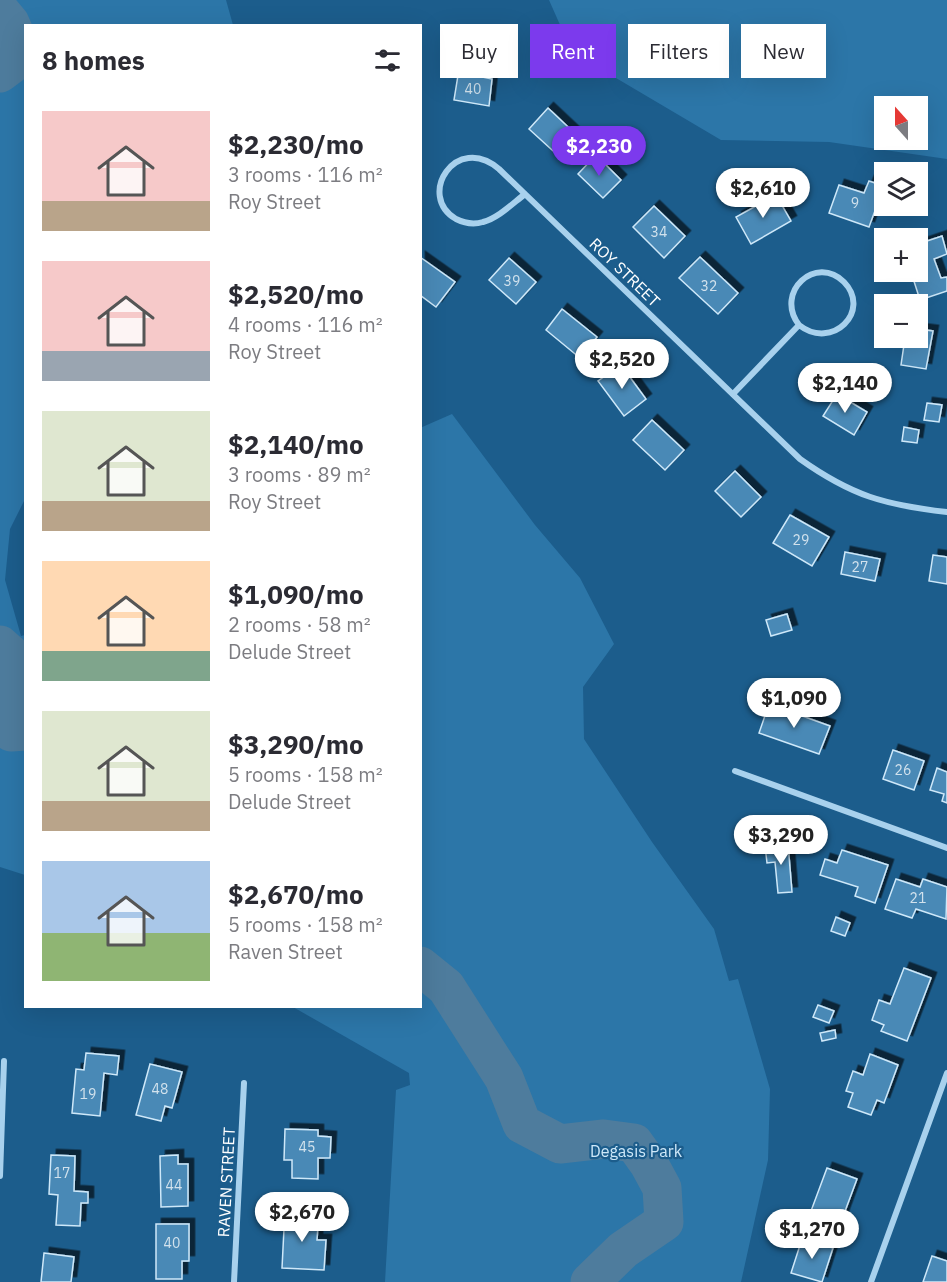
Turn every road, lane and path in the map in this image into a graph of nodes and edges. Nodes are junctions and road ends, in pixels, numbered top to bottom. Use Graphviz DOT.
graph roads {
  1 [pos="525,194"];
  2 [pos="800,326"];
  3 [pos="733,394"];
  4 [pos="947,512"];
  5 [pos="735,771"];
  6 [pos="947,848"];
  7 [pos="4,1061"];
  8 [pos="947,1073"];
  9 [pos="244,1083"];
  10 [pos="0,1176"];
  11 [pos="234,1282"];
  12 [pos="871,1282"];
  1 -- 1 [label="street, ROY STREET"];
  1 -- 3 [label="street, ROY STREET"];
  2 -- 2 [label="street"];
  2 -- 3 [label="street"];
  3 -- 4 [label="street, ROY STREET"];
  5 -- 6 [label="street"];
  7 -- 10 [label="street"];
  8 -- 12 [label="street"];
  9 -- 11 [label="street, RAVEN STREET"];
}
